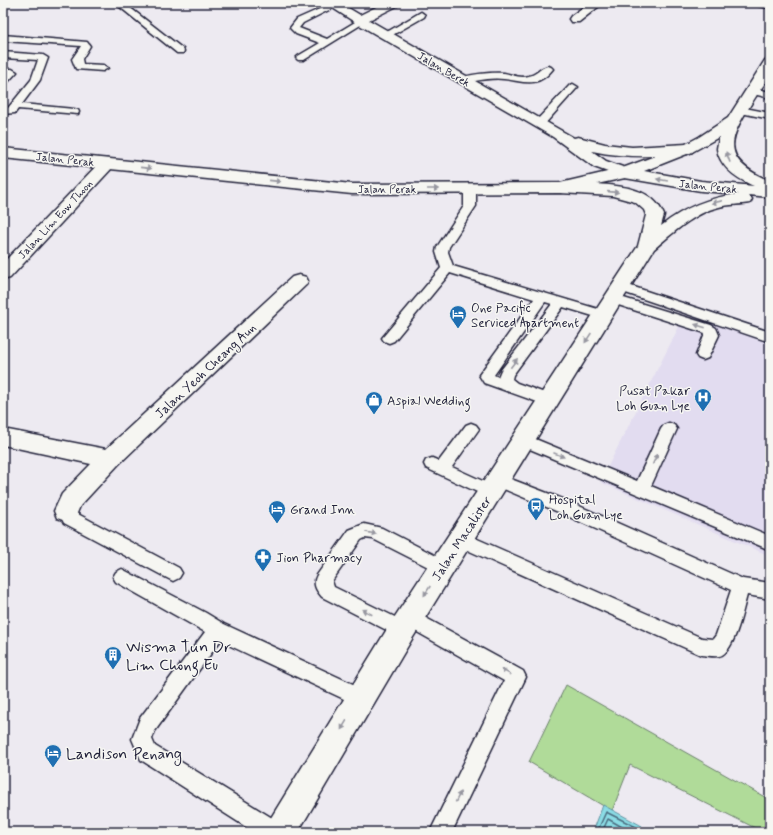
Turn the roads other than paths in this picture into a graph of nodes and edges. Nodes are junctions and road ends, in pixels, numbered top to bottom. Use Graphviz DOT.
graph roads {
  1 [pos="119,3"];
  2 [pos="393,3"];
  3 [pos="596,3"];
  4 [pos="763,3"];
  5 [pos="333,4"];
  6 [pos="770,4"];
  7 [pos="421,15"];
  8 [pos="575,19"];
  9 [pos="361,20"];
  10 [pos="386,35"];
  11 [pos="3,38"];
  12 [pos="327,42"];
  13 [pos="180,51"];
  14 [pos="3,55"];
  15 [pos="301,58"];
  16 [pos="770,63"];
  17 [pos="103,68"];
  18 [pos="548,69"];
  19 [pos="3,72"];
  20 [pos="463,80"];
  21 [pos="3,82"];
  22 [pos="573,87"];
  23 [pos="752,91"];
  24 [pos="770,95"];
  25 [pos="15,106"];
  26 [pos="3,110"];
  27 [pos="74,112"];
  28 [pos="736,115"];
  29 [pos="770,116"];
  30 [pos="539,124"];
  31 [pos="558,134"];
  32 [pos="687,149"];
  33 [pos="3,153"];
  34 [pos="107,164"];
  35 [pos="624,173"];
  36 [pos="770,186"];
  37 [pos="560,188"];
  38 [pos="470,189"];
  39 [pos="770,192"];
  40 [pos="770,198"];
  41 [pos="647,246"];
  42 [pos="447,268"];
  43 [pos="3,274"];
  44 [pos="299,281"];
  45 [pos="618,293"];
  46 [pos="542,297"];
  47 [pos="560,302"];
  48 [pos="603,315"];
  49 [pos="770,337"];
  50 [pos="389,338"];
  51 [pos="704,356"];
  52 [pos="512,387"];
  53 [pos="548,400"];
  54 [pos="471,429"];
  55 [pos="669,430"];
  56 [pos="3,437"];
  57 [pos="523,440"];
  58 [pos="110,459"];
  59 [pos="494,486"];
  60 [pos="642,488"];
  61 [pos="66,511"];
  62 [pos="460,539"];
  63 [pos="770,543"];
  64 [pos="442,567"];
  65 [pos="173,573"];
  66 [pos="122,577"];
  67 [pos="741,586"];
  68 [pos="770,591"];
  69 [pos="406,624"];
  70 [pos="217,630"];
  71 [pos="361,698"];
  72 [pos="274,832"];
  73 [pos="280,832"];
  74 [pos="441,832"];
  1 -- 13 [label="lane"];
  2 -- 9 [label="main road"];
  3 -- 8 [label="main road"];
  4 -- 6 [label="main road"];
  5 -- 9 [label="main road, Jalan Berek"];
  5 -- 12 [label="lane"];
  7 -- 10 [label="lane"];
  9 -- 10 [label="main road, Jalan Berek"];
  9 -- 12 [label="lane"];
  10 -- 20 [label="main road, Jalan Berek"];
  11 -- 17 [label="lane"];
  12 -- 15 [label="lane"];
  14 -- 25 [label="lane"];
  16 -- 23 [label="main road"];
  18 -- 20 [label="lane"];
  19 -- 21 [label="lane"];
  20 -- 30 [label="main road, Jalan Berek"];
  22 -- 30 [label="lane"];
  23 -- 24 [label="lane"];
  23 -- 28 [label="main road"];
  25 -- 26 [label="lane"];
  25 -- 27 [label="lane"];
  28 -- 29 [label="lane"];
  28 -- 32 [label="main road"];
  36 -- 28 [label="main road, one-way"];
  30 -- 31 [label="main road, Jalan Berek"];
  31 -- 32 [label="main road, Jalan Berek"];
  31 -- 35 [label="main road, Jalan Berek"];
  32 -- 35 [label="main road"];
  33 -- 34 [label="main road, Jalan Perak"];
  34 -- 38 [label="main road, Jalan Perak, one-way"];
  34 -- 43 [label="main road, Jalan Lim Eow Thoon"];
  35 -- 37 [label="main road, Jalan Perak"];
  39 -- 35 [label="main road, Jalan Perak, one-way"];
  37 -- 38 [label="main road, Jalan Perak"];
  37 -- 41 [label="main road, one-way"];
  38 -- 42 [label="lane"];
  40 -- 41 [label="main road, one-way"];
  41 -- 45 [label="main road, Jalan Macalister"];
  42 -- 46 [label="lane"];
  42 -- 50 [label="lane"];
  44 -- 58 [label="main road, Jalan Yeoh Cheang Aun"];
  45 -- 48 [label="main road, Jalan Macalister"];
  45 -- 49 [label="lane"];
  51 -- 45 [label="lane, one-way"];
  46 -- 47 [label="lane"];
  46 -- 52 [label="lane"];
  47 -- 48 [label="lane"];
  52 -- 47 [label="lane, one-way"];
  48 -- 53 [label="main road, Jalan Macalister, one-way"];
  52 -- 53 [label="lane"];
  53 -- 57 [label="main road, Jalan Macalister"];
  54 -- 59 [label="lane"];
  60 -- 55 [label="lane, one-way"];
  56 -- 58 [label="main road"];
  57 -- 59 [label="main road, Jalan Macalister"];
  57 -- 60 [label="lane, one-way"];
  58 -- 61 [label="main road, Jalan Yeoh Cheang Aun"];
  59 -- 62 [label="main road, Jalan Macalister"];
  59 -- 67 [label="lane"];
  60 -- 63 [label="lane"];
  61 -- 65 [label="lane"];
  62 -- 64 [label="main road, Jalan Macalister"];
  62 -- 67 [label="lane"];
  64 -- 69 [label="main road, Jalan Macalister, one-way"];
  69 -- 64 [label="lane, one-way"];
  66 -- 70 [label="lane"];
  67 -- 68 [label="lane"];
  69 -- 71 [label="main road, Jalan Macalister"];
  74 -- 69 [label="lane, one-way"];
  70 -- 71 [label="lane"];
  70 -- 72 [label="lane"];
  71 -- 73 [label="main road, Jalan Macalister, one-way"];
}
